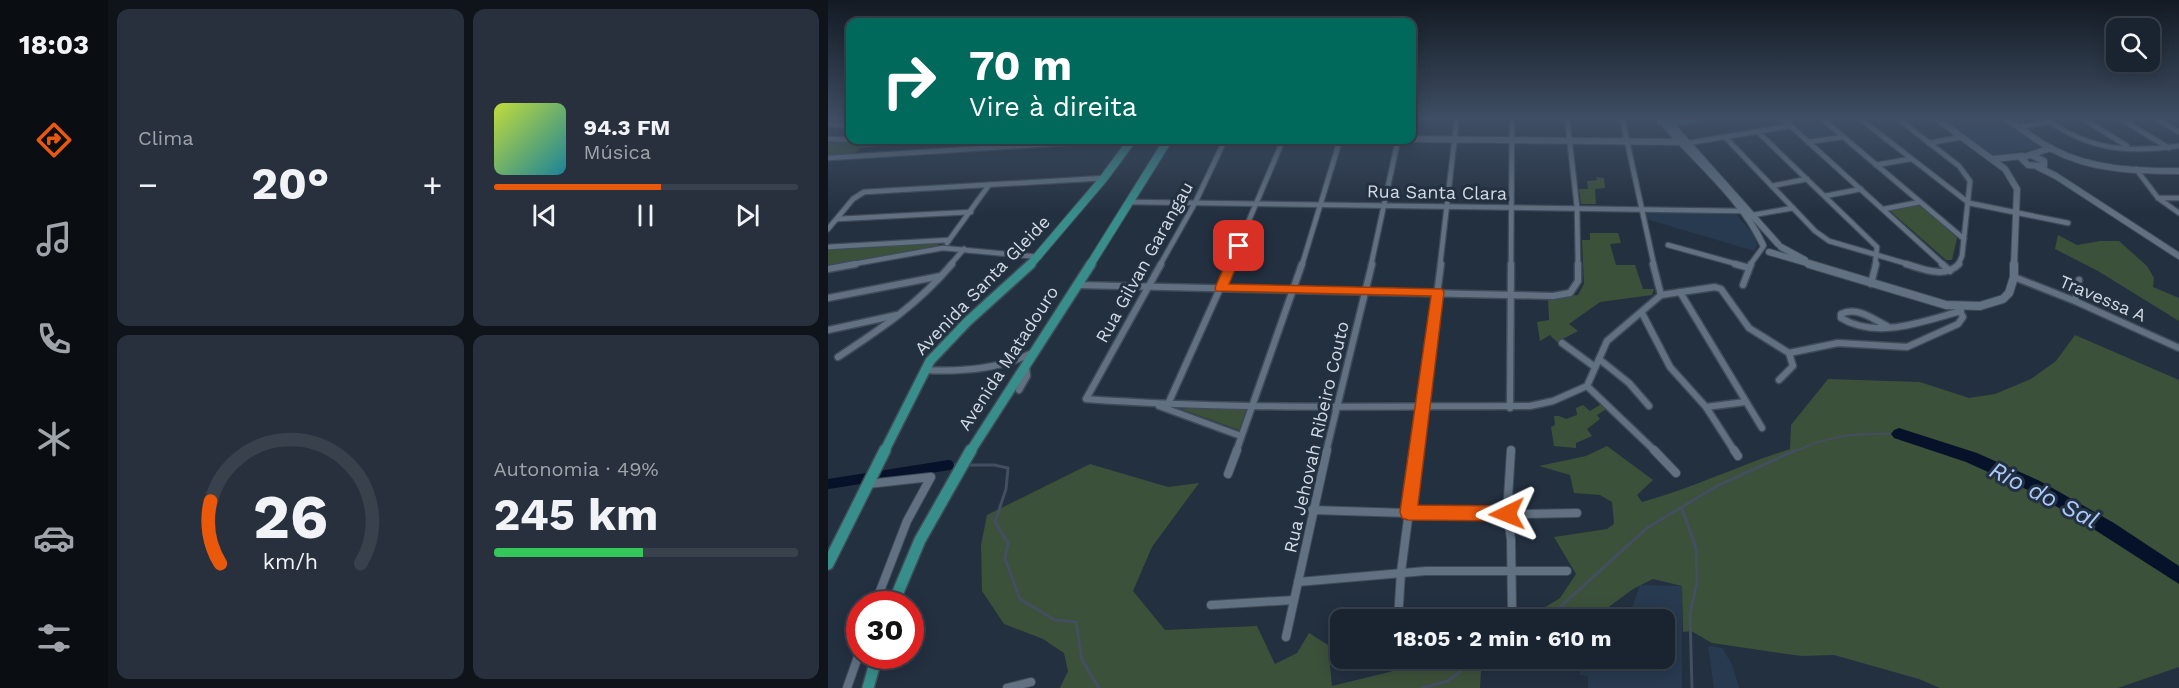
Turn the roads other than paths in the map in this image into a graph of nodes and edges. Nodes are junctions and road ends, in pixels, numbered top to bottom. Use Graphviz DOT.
graph roads {
  1 [pos="880,150"];
  2 [pos="953,150"];
  3 [pos="1120,150"];
  4 [pos="1162,150"];
  5 [pos="1221,150"];
  6 [pos="1279,150"];
  7 [pos="1337,150"];
  8 [pos="1396,150"];
  9 [pos="1454,150"];
  10 [pos="1512,150"];
  11 [pos="1570,150"];
  12 [pos="1629,150"];
  13 [pos="1686,150"];
  14 [pos="1694,150"];
  15 [pos="1738,150"];
  16 [pos="1777,150"];
  17 [pos="1817,150"];
  18 [pos="1858,150"];
  19 [pos="1899,150"];
  20 [pos="1938,150"];
  21 [pos="1980,150"];
  22 [pos="2046,150"];
  23 [pos="2050,150"];
  24 [pos="2053,150"];
  25 [pos="875,155"];
  26 [pos="2031,155"];
  27 [pos="2022,156"];
  28 [pos="828,158"];
  29 [pos="1910,159"];
  30 [pos="1993,159"];
  31 [pos="2002,159"];
  32 [pos="2045,164"];
  33 [pos="1876,165"];
  34 [pos="2028,165"];
  35 [pos="2038,167"];
  36 [pos="2136,169"];
  37 [pos="2179,171"];
  38 [pos="2056,176"];
  39 [pos="1104,178"];
  40 [pos="1807,179"];
  41 [pos="989,185"];
  42 [pos="1772,186"];
  43 [pos="1861,189"];
  44 [pos="1825,196"];
  45 [pos="2158,198"];
  46 [pos="2179,198"];
  47 [pos="1132,202"];
  48 [pos="1920,202"];
  49 [pos="1195,203"];
  50 [pos="1257,203"];
  51 [pos="1969,203"];
  52 [pos="1320,204"];
  53 [pos="1385,205"];
  54 [pos="1448,207"];
  55 [pos="1512,207"];
  56 [pos="1577,207"];
  57 [pos="1793,208"];
  58 [pos="1640,209"];
  59 [pos="1884,209"];
  60 [pos="1741,211"];
  61 [pos="971,212"];
  62 [pos="2179,213"];
  63 [pos="2016,214"];
  64 [pos="1753,215"];
  65 [pos="836,219"];
  66 [pos="2068,223"];
  67 [pos="828,229"];
  68 [pos="1964,239"];
  69 [pos="949,240"];
  70 [pos="1668,245"];
  71 [pos="1780,245"];
  72 [pos="828,247"];
  73 [pos="943,248"];
  74 [pos="1765,248"];
  75 [pos="964,249"];
  76 [pos="1878,255"];
  77 [pos="2179,256"];
  78 [pos="1039,257"];
  79 [pos="1749,268"];
  80 [pos="828,269"];
  81 [pos="1950,271"];
  82 [pos="1840,274"];
  83 [pos="942,276"];
  84 [pos="2014,277"];
  85 [pos="2079,280"];
  86 [pos="1871,284"];
  87 [pos="1078,285"];
  88 [pos="1743,285"];
  89 [pos="1147,287"];
  90 [pos="1221,288"];
  91 [pos="1294,290"];
  92 [pos="1366,290"];
  93 [pos="1437,292"];
  94 [pos="1680,292"];
  95 [pos="1511,294"];
  96 [pos="1661,295"];
  97 [pos="828,298"];
  98 [pos="2074,301"];
  99 [pos="1960,309"];
  100 [pos="1642,313"];
  101 [pos="900,315"];
  102 [pos="1887,326"];
  103 [pos="828,330"];
  104 [pos="1562,343"];
  105 [pos="2179,348"];
  106 [pos="1032,353"];
  107 [pos="1789,353"];
  108 [pos="838,357"];
  109 [pos="1599,359"];
  110 [pos="1026,364"];
  111 [pos="1595,368"];
  112 [pos="924,370"];
  113 [pos="1779,380"];
  114 [pos="1587,386"];
  115 [pos="1019,390"];
  116 [pos="1745,402"];
  117 [pos="1153,404"];
  118 [pos="1168,404"];
  119 [pos="1253,406"];
  120 [pos="1649,406"];
  121 [pos="1338,407"];
  122 [pos="1422,407"];
  123 [pos="1706,407"];
  124 [pos="1510,408"];
  125 [pos="1762,428"];
  126 [pos="1241,436"];
  127 [pos="1510,450"];
  128 [pos="1737,456"];
  129 [pos="1228,474"];
  130 [pos="1676,474"];
  131 [pos="868,483"];
  132 [pos="1312,510"];
  133 [pos="1408,512"];
  134 [pos="1577,513"];
  135 [pos="1507,514"];
  136 [pos="828,564"];
  137 [pos="1401,572"];
  138 [pos="1511,572"];
  139 [pos="1567,572"];
  140 [pos="1298,582"];
  141 [pos="880,591"];
  142 [pos="898,591"];
  143 [pos="1294,600"];
  144 [pos="1211,606"];
  145 [pos="1399,609"];
  146 [pos="1512,609"];
  147 [pos="1286,637"];
  148 [pos="854,669"];
  149 [pos="873,669"];
  150 [pos="1031,682"];
  151 [pos="847,688"];
  152 [pos="868,688"];
  153 [pos="1007,688"];
  1 -- 25 [label="street"];
  2 -- 25 [label="street"];
  3 -- 39 [label="main road, Avenida Santa Gleide"];
  4 -- 47 [label="main road, Avenida Matadouro"];
  5 -- 49 [label="street, Rua Gilvan Garangau"];
  6 -- 50 [label="street"];
  7 -- 52 [label="street"];
  8 -- 53 [label="street, Rua Jehovah Ribeiro Couto"];
  9 -- 54 [label="street"];
  10 -- 55 [label="street"];
  11 -- 56 [label="street"];
  12 -- 58 [label="street"];
  13 -- 60 [label="street"];
  14 -- 64 [label="street"];
  15 -- 42 [label="street"];
  16 -- 40 [label="street"];
  17 -- 43 [label="street"];
  18 -- 33 [label="street"];
  19 -- 29 [label="street"];
  20 -- 51 [label="street"];
  21 -- 30 [label="street"];
  22 -- 26 [label="street"];
  23 -- 32 [label="street"];
  24 -- 36 [label="street"];
  25 -- 28 [label="street"];
  26 -- 27 [label="street"];
  26 -- 32 [label="street"];
  27 -- 31 [label="street"];
  27 -- 34 [label="street"];
  29 -- 33 [label="street"];
  29 -- 51 [label="street"];
  30 -- 31 [label="street"];
  30 -- 63 [label="street"];
  31 -- 34 [label="street"];
  32 -- 35 [label="street"];
  32 -- 38 [label="street"];
  33 -- 48 [label="street"];
  34 -- 35 [label="street"];
  35 -- 38 [label="street"];
  36 -- 37 [label="street"];
  36 -- 45 [label="street"];
  38 -- 77 [label="street"];
  39 -- 41 [label="street"];
  39 -- 78 [label="main road, Avenida Santa Gleide"];
  40 -- 42 [label="street"];
  40 -- 44 [label="street"];
  41 -- 61 [label="street"];
  41 -- 65 [label="street"];
  42 -- 57 [label="street"];
  43 -- 44 [label="street"];
  43 -- 59 [label="street"];
  44 -- 76 [label="street"];
  45 -- 46 [label="street"];
  45 -- 62 [label="street"];
  47 -- 49 [label="street, Rua Santa Clara"];
  47 -- 87 [label="main road, Avenida Matadouro"];
  48 -- 59 [label="street"];
  48 -- 68 [label="street"];
  49 -- 50 [label="street, Rua Santa Clara"];
  49 -- 89 [label="street, Rua Gilvan Garangau"];
  50 -- 52 [label="street, Rua Santa Clara"];
  50 -- 90 [label="street"];
  51 -- 63 [label="street"];
  51 -- 68 [label="street"];
  52 -- 53 [label="street, Rua Santa Clara"];
  52 -- 91 [label="street"];
  53 -- 54 [label="street, Rua Santa Clara"];
  53 -- 92 [label="street, Rua Jehovah Ribeiro Couto"];
  54 -- 55 [label="street, Rua Santa Clara"];
  54 -- 93 [label="street"];
  55 -- 56 [label="street, Rua Santa Clara"];
  55 -- 95 [label="street"];
  56 -- 58 [label="street, Rua Santa Clara"];
  56 -- 95 [label="street"];
  57 -- 64 [label="street"];
  57 -- 76 [label="street"];
  58 -- 60 [label="street, Rua Santa Clara"];
  58 -- 96 [label="street"];
  59 -- 81 [label="street"];
  60 -- 74 [label="street"];
  61 -- 65 [label="street"];
  61 -- 69 [label="street"];
  63 -- 66 [label="street"];
  63 -- 84 [label="street"];
  64 -- 71 [label="street"];
  65 -- 67 [label="street"];
  68 -- 81 [label="street"];
  69 -- 72 [label="street"];
  69 -- 73 [label="street"];
  70 -- 79 [label="street"];
  71 -- 74 [label="street"];
  71 -- 74 [label="street"];
  71 -- 82 [label="street"];
  73 -- 75 [label="street"];
  73 -- 80 [label="street"];
  74 -- 79 [label="street"];
  74 -- 82 [label="street"];
  75 -- 78 [label="street"];
  75 -- 83 [label="street"];
  76 -- 81 [label="street"];
  76 -- 86 [label="street"];
  78 -- 112 [label="main road, Avenida Santa Gleide"];
  79 -- 88 [label="street"];
  82 -- 86 [label="street"];
  83 -- 97 [label="street"];
  83 -- 101 [label="street"];
  84 -- 98 [label="street, Travessa A"];
  84 -- 99 [label="street"];
  85 -- 98 [label="street"];
  86 -- 99 [label="street"];
  87 -- 89 [label="street"];
  87 -- 106 [label="main road, Avenida Matadouro"];
  89 -- 90 [label="street"];
  89 -- 117 [label="street, Rua Gilvan Garangau"];
  90 -- 91 [label="street"];
  90 -- 118 [label="street"];
  91 -- 92 [label="street"];
  91 -- 119 [label="street"];
  92 -- 93 [label="street"];
  92 -- 121 [label="street, Rua Jehovah Ribeiro Couto"];
  93 -- 95 [label="street"];
  93 -- 122 [label="street"];
  94 -- 96 [label="street"];
  94 -- 107 [label="street"];
  94 -- 116 [label="street"];
  95 -- 124 [label="street"];
  96 -- 100 [label="street"];
  98 -- 105 [label="street, Travessa A"];
  99 -- 102 [label="street"];
  99 -- 107 [label="street"];
  100 -- 109 [label="street"];
  100 -- 123 [label="street"];
  101 -- 103 [label="street"];
  101 -- 108 [label="street"];
  102 -- 102 [label="street"];
  104 -- 111 [label="street"];
  106 -- 110 [label="main road, Avenida Matadouro"];
  106 -- 112 [label="street"];
  107 -- 113 [label="street"];
  109 -- 111 [label="street"];
  109 -- 120 [label="street"];
  110 -- 115 [label="street"];
  110 -- 142 [label="main road, Avenida Matadouro"];
  111 -- 114 [label="street"];
  112 -- 131 [label="main road, Avenida Santa Gleide"];
  114 -- 124 [label="street"];
  114 -- 130 [label="street"];
  116 -- 123 [label="street"];
  116 -- 125 [label="street"];
  117 -- 118 [label="street"];
  117 -- 126 [label="street"];
  118 -- 119 [label="street"];
  119 -- 121 [label="street"];
  119 -- 126 [label="street"];
  121 -- 122 [label="street"];
  121 -- 132 [label="street, Rua Jehovah Ribeiro Couto"];
  122 -- 124 [label="street"];
  122 -- 133 [label="street"];
  123 -- 128 [label="street"];
  126 -- 129 [label="street"];
  127 -- 135 [label="street"];
  131 -- 136 [label="main road, Avenida Santa Gleide"];
  131 -- 141 [label="street"];
  132 -- 133 [label="street"];
  132 -- 140 [label="street, Rua Jehovah Ribeiro Couto"];
  133 -- 135 [label="street"];
  133 -- 137 [label="street"];
  134 -- 135 [label="street"];
  135 -- 138 [label="street"];
  137 -- 138 [label="street"];
  137 -- 140 [label="street"];
  137 -- 145 [label="street"];
  138 -- 139 [label="street"];
  138 -- 146 [label="street"];
  140 -- 143 [label="street, Rua Jehovah Ribeiro Couto"];
  143 -- 144 [label="street"];
  143 -- 147 [label="street, Rua Jehovah Ribeiro Couto"];
  148 -- 151 [label="street"];
  149 -- 152 [label="main road"];
  150 -- 153 [label="street"];
}
